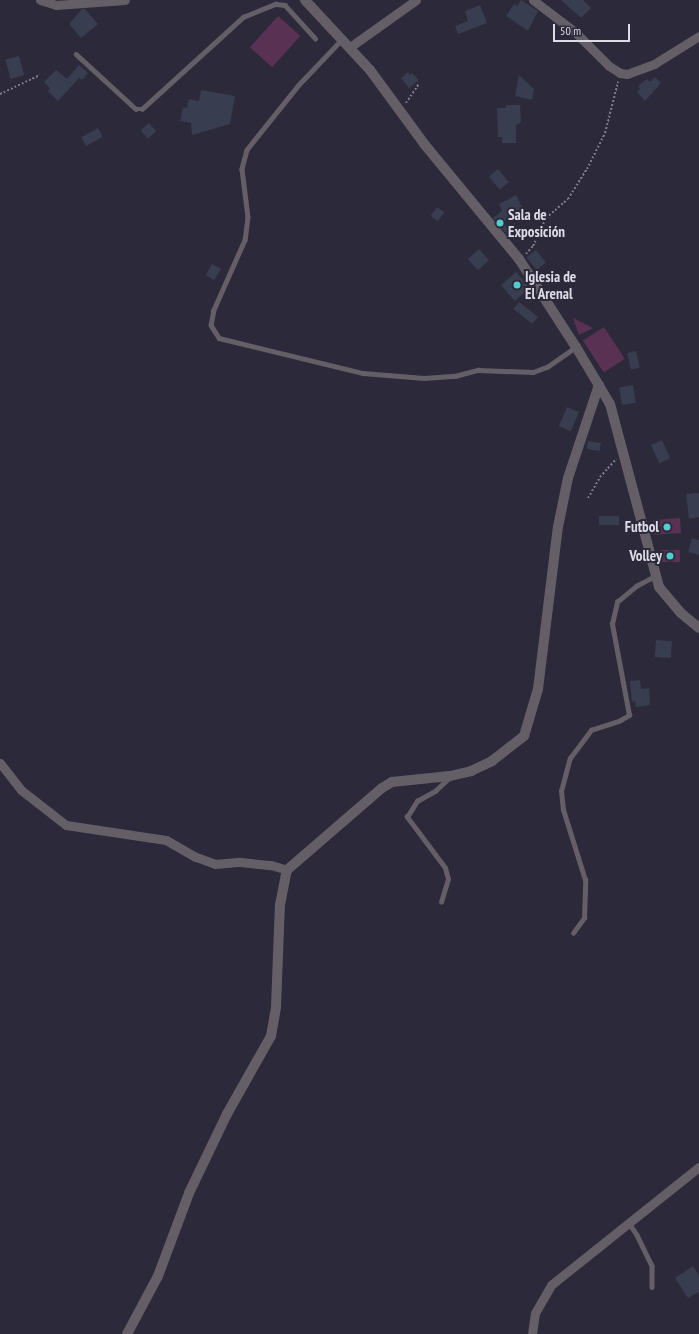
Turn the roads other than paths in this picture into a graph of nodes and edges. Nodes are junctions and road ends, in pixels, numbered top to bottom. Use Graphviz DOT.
graph roads {
  1 [pos="40,0"];
  2 [pos="125,0"];
  3 [pos="305,0"];
  4 [pos="416,0"];
  5 [pos="533,0"];
  6 [pos="699,36"];
  7 [pos="315,38"];
  8 [pos="346,43"];
  9 [pos="76,54"];
  10 [pos="576,347"];
  11 [pos="599,384"];
  12 [pos="655,576"];
  13 [pos="681,613"];
  14 [pos="699,621"];
  15 [pos="699,628"];
  16 [pos="0,763"];
  17 [pos="450,776"];
  18 [pos="287,870"];
  19 [pos="441,902"];
  20 [pos="573,933"];
  21 [pos="699,1167"];
  22 [pos="628,1222"];
  23 [pos="652,1287"];
  24 [pos="127,1334"];
  25 [pos="532,1334"];
  1 -- 2 [label="street"];
  3 -- 8 [label="street"];
  4 -- 8 [label="street"];
  5 -- 6 [label="street"];
  7 -- 9 [label="lane"];
  8 -- 10 [label="street"];
  8 -- 10 [label="lane"];
  10 -- 11 [label="street"];
  11 -- 12 [label="street"];
  11 -- 17 [label="street"];
  12 -- 13 [label="street"];
  12 -- 20 [label="lane"];
  13 -- 14 [label="street"];
  13 -- 15 [label="street"];
  16 -- 18 [label="street"];
  17 -- 18 [label="street"];
  17 -- 19 [label="lane"];
  18 -- 24 [label="street"];
  21 -- 22 [label="street"];
  22 -- 23 [label="lane"];
  22 -- 25 [label="street"];
}
